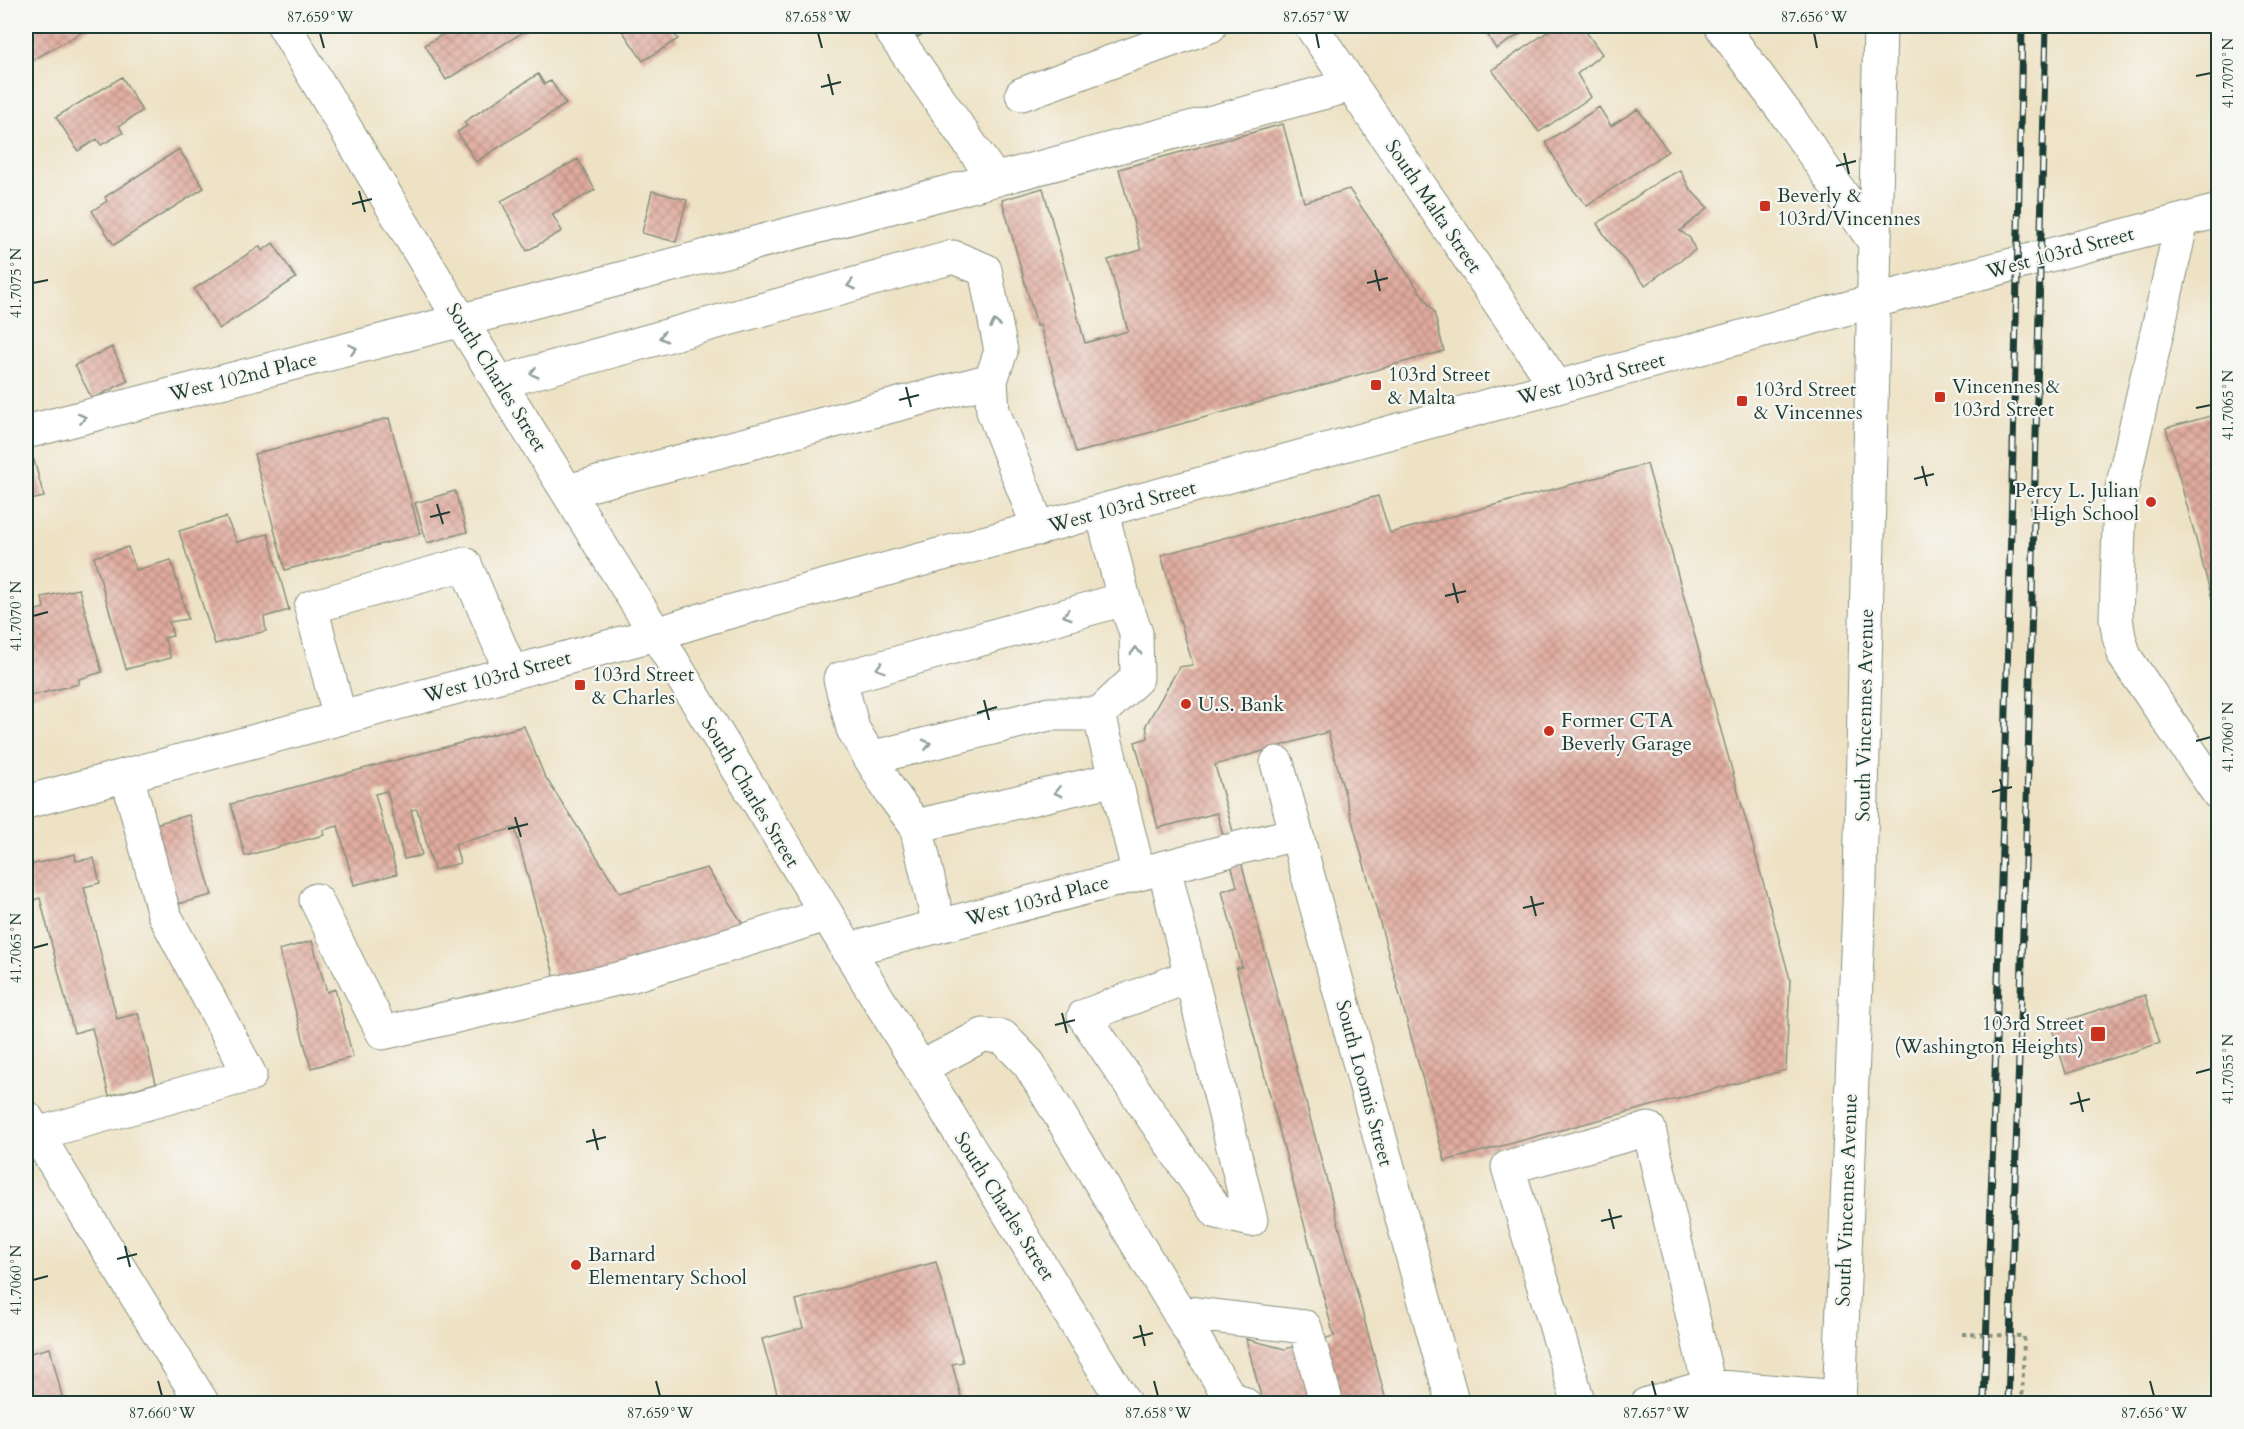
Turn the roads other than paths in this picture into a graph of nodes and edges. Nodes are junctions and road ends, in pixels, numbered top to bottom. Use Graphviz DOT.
graph roads {
  1 [pos="284,26"];
  2 [pos="888,26"];
  3 [pos="1210,26"];
  4 [pos="1311,26"];
  5 [pos="1721,26"];
  6 [pos="1880,26"];
  7 [pos="1352,86"];
  8 [pos="1022,94"];
  9 [pos="995,180"];
  10 [pos="2218,211"];
  11 [pos="2182,221"];
  12 [pos="1875,241"];
  13 [pos="1874,301"];
  14 [pos="461,321"];
  15 [pos="991,380"];
  16 [pos="500,382"];
  17 [pos="1557,387"];
  18 [pos="26,432"];
  19 [pos="567,491"];
  20 [pos="1102,512"];
  21 [pos="1039,529"];
  22 [pos="1124,599"];
  23 [pos="656,634"];
  24 [pos="511,672"];
  25 [pos="1099,714"];
  26 [pos="340,718"];
  27 [pos="870,758"];
  28 [pos="1277,763"];
  29 [pos="127,775"];
  30 [pos="1115,779"];
  31 [pos="2218,793"];
  32 [pos="26,802"];
  33 [pos="916,826"];
  34 [pos="1296,834"];
  35 [pos="1151,871"];
  36 [pos="316,900"];
  37 [pos="826,915"];
  38 [pos="939,926"];
  39 [pos="847,950"];
  40 [pos="1191,976"];
  41 [pos="920,1068"];
  42 [pos="31,1126"];
  43 [pos="1179,1312"];
  44 [pos="1709,1386"];
  45 [pos="1839,1400"];
  46 [pos="203,1404"];
  47 [pos="1125,1404"];
  48 [pos="1244,1404"];
  49 [pos="1327,1404"];
  50 [pos="1453,1404"];
  51 [pos="1579,1404"];
  52 [pos="1647,1404"];
  1 -- 14 [label="street, South Charles Street"];
  2 -- 9 [label="street"];
  3 -- 8 [label="street"];
  4 -- 7 [label="street, South Malta Street"];
  5 -- 12 [label="street"];
  6 -- 12 [label="street, South Vincennes Avenue"];
  7 -- 9 [label="street, West 102nd Place"];
  7 -- 17 [label="street, South Malta Street"];
  9 -- 14 [label="street, West 102nd Place"];
  10 -- 11 [label="street, West 103rd Street"];
  11 -- 13 [label="street, West 103rd Street"];
  11 -- 31 [label="street"];
  12 -- 13 [label="street, South Vincennes Avenue"];
  13 -- 17 [label="street, West 103rd Street"];
  13 -- 45 [label="street, South Vincennes Avenue"];
  14 -- 16 [label="street, South Charles Street"];
  18 -- 14 [label="street, West 102nd Place, one-way"];
  15 -- 16 [label="street, one-way"];
  15 -- 19 [label="street"];
  15 -- 21 [label="street"];
  16 -- 19 [label="street, South Charles Street"];
  17 -- 20 [label="street, West 103rd Street"];
  19 -- 23 [label="street, South Charles Street"];
  20 -- 21 [label="street, West 103rd Street"];
  20 -- 22 [label="street"];
  21 -- 23 [label="street, West 103rd Street"];
  25 -- 22 [label="street, one-way"];
  22 -- 27 [label="street, one-way"];
  23 -- 24 [label="street, West 103rd Street"];
  23 -- 37 [label="street, South Charles Street"];
  24 -- 26 [label="street, West 103rd Street"];
  24 -- 26 [label="street"];
  27 -- 25 [label="street, one-way"];
  25 -- 30 [label="street"];
  26 -- 29 [label="street, West 103rd Street"];
  27 -- 33 [label="street"];
  28 -- 34 [label="street, South Loomis Street"];
  29 -- 32 [label="street, West 103rd Street"];
  29 -- 42 [label="street"];
  30 -- 33 [label="street, one-way"];
  30 -- 35 [label="street"];
  33 -- 38 [label="street"];
  34 -- 35 [label="street, West 103rd Place"];
  34 -- 50 [label="street, South Loomis Street"];
  35 -- 38 [label="street, West 103rd Place"];
  35 -- 40 [label="street"];
  36 -- 37 [label="street"];
  37 -- 39 [label="street, South Charles Street"];
  38 -- 39 [label="street, West 103rd Place"];
  39 -- 41 [label="street, South Charles Street"];
  40 -- 40 [label="street"];
  41 -- 43 [label="street"];
  41 -- 47 [label="street, South Charles Street"];
  42 -- 46 [label="street"];
  43 -- 48 [label="street"];
  43 -- 49 [label="street"];
  44 -- 45 [label="street"];
  44 -- 51 [label="street"];
  44 -- 52 [label="street"];
}
